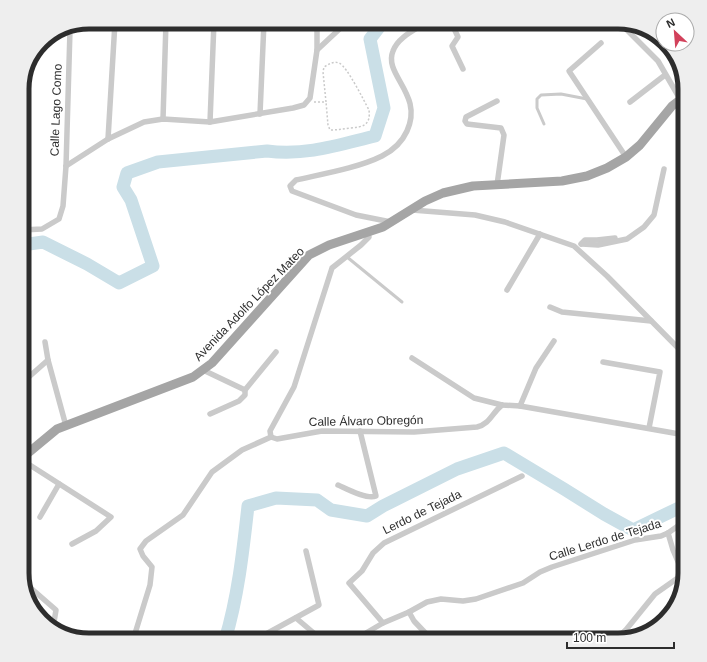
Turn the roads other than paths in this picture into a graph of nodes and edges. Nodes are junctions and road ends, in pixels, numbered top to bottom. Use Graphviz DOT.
graph roads {
  1 [pos="115,29"];
  2 [pos="166,29"];
  3 [pos="214,29"];
  4 [pos="264,29"];
  5 [pos="317,29"];
  6 [pos="340,29"];
  7 [pos="416,29"];
  8 [pos="454,29"];
  9 [pos="626,30"];
  10 [pos="70,33"];
  11 [pos="601,43"];
  12 [pos="317,50"];
  13 [pos="462,69"];
  14 [pos="666,75"];
  15 [pos="678,92"];
  16 [pos="588,100"];
  17 [pos="497,101"];
  18 [pos="678,101"];
  19 [pos="630,102"];
  20 [pos="260,114"];
  21 [pos="163,119"];
  22 [pos="210,122"];
  23 [pos="544,124"];
  24 [pos="108,139"];
  25 [pos="626,157"];
  26 [pos="66,166"];
  27 [pos="664,169"];
  28 [pos="497,185"];
  29 [pos="410,210"];
  30 [pos="391,222"];
  31 [pos="29,230"];
  32 [pos="368,232"];
  33 [pos="540,234"];
  34 [pos="574,246"];
  35 [pos="347,257"];
  36 [pos="507,290"];
  37 [pos="402,302"];
  38 [pos="550,307"];
  39 [pos="652,321"];
  40 [pos="554,341"];
  41 [pos="45,342"];
  42 [pos="678,348"];
  43 [pos="276,352"];
  44 [pos="412,358"];
  45 [pos="48,360"];
  46 [pos="603,362"];
  47 [pos="203,370"];
  48 [pos="29,377"];
  49 [pos="245,390"];
  50 [pos="502,405"];
  51 [pos="520,406"];
  52 [pos="210,414"];
  53 [pos="66,426"];
  54 [pos="649,428"];
  55 [pos="360,432"];
  56 [pos="678,434"];
  57 [pos="271,437"];
  58 [pos="29,453"];
  59 [pos="29,464"];
  60 [pos="522,476"];
  61 [pos="59,484"];
  62 [pos="338,485"];
  63 [pos="40,516"];
  64 [pos="678,526"];
  65 [pos="668,533"];
  66 [pos="72,544"];
  67 [pos="306,551"];
  68 [pos="678,563"];
  69 [pos="678,578"];
  70 [pos="31,588"];
  71 [pos="409,612"];
  72 [pos="296,618"];
  73 [pos="54,621"];
  74 [pos="383,623"];
  75 [pos="625,631"];
  76 [pos="135,633"];
  77 [pos="268,633"];
  78 [pos="311,633"];
  79 [pos="366,633"];
  80 [pos="426,633"];
  1 -- 24 [label="street"];
  2 -- 21 [label="street"];
  3 -- 22 [label="street"];
  4 -- 20 [label="street"];
  5 -- 12 [label="street"];
  6 -- 12 [label="street"];
  7 -- 30 [label="street"];
  8 -- 13 [label="street"];
  9 -- 14 [label="street"];
  10 -- 26 [label="street, Calle Lago Como"];
  11 -- 16 [label="street"];
  12 -- 20 [label="street"];
  14 -- 15 [label="street"];
  14 -- 19 [label="street"];
  16 -- 23 [label="lane"];
  16 -- 25 [label="street"];
  17 -- 28 [label="street"];
  18 -- 25 [label="main road, Avenida Adolfo López Mateo"];
  20 -- 22 [label="street"];
  21 -- 22 [label="street"];
  21 -- 24 [label="street"];
  24 -- 26 [label="street"];
  25 -- 28 [label="main road, Avenida Adolfo López Mateo"];
  26 -- 31 [label="street, Calle Lago Como"];
  27 -- 34 [label="street"];
  28 -- 29 [label="main road, Avenida Adolfo López Mateo"];
  29 -- 30 [label="main road, Avenida Adolfo López Mateo"];
  29 -- 33 [label="street"];
  30 -- 32 [label="main road, Avenida Adolfo López Mateo"];
  32 -- 35 [label="street"];
  32 -- 47 [label="main road, Avenida Adolfo López Mateo"];
  33 -- 34 [label="street"];
  33 -- 36 [label="street"];
  34 -- 39 [label="street"];
  35 -- 37 [label="lane"];
  35 -- 57 [label="street"];
  38 -- 39 [label="street"];
  39 -- 42 [label="street"];
  40 -- 51 [label="street"];
  41 -- 45 [label="street"];
  43 -- 49 [label="street"];
  44 -- 50 [label="street"];
  45 -- 48 [label="street"];
  45 -- 53 [label="street"];
  46 -- 54 [label="street"];
  47 -- 49 [label="street"];
  47 -- 53 [label="main road, Avenida Adolfo López Mateo"];
  49 -- 52 [label="street"];
  50 -- 51 [label="street"];
  50 -- 55 [label="street, Calle Álvaro Obregón"];
  51 -- 54 [label="street"];
  53 -- 58 [label="main road, Avenida Adolfo López Mateo"];
  54 -- 56 [label="street"];
  55 -- 57 [label="street, Calle Álvaro Obregón"];
  55 -- 62 [label="street"];
  57 -- 76 [label="street"];
  59 -- 61 [label="street"];
  60 -- 74 [label="street, Lerdo de Tejada"];
  61 -- 63 [label="street"];
  61 -- 66 [label="street"];
  64 -- 65 [label="street, Calle Lerdo de Tejada"];
  65 -- 68 [label="street"];
  65 -- 71 [label="street, Calle Lerdo de Tejada"];
  67 -- 72 [label="street"];
  69 -- 75 [label="street"];
  70 -- 73 [label="street"];
  71 -- 74 [label="street, Calle Lerdo de Tejada"];
  71 -- 80 [label="street"];
  72 -- 77 [label="street"];
  72 -- 78 [label="street"];
  74 -- 79 [label="street, Calle Lerdo de Tejada"];
}
